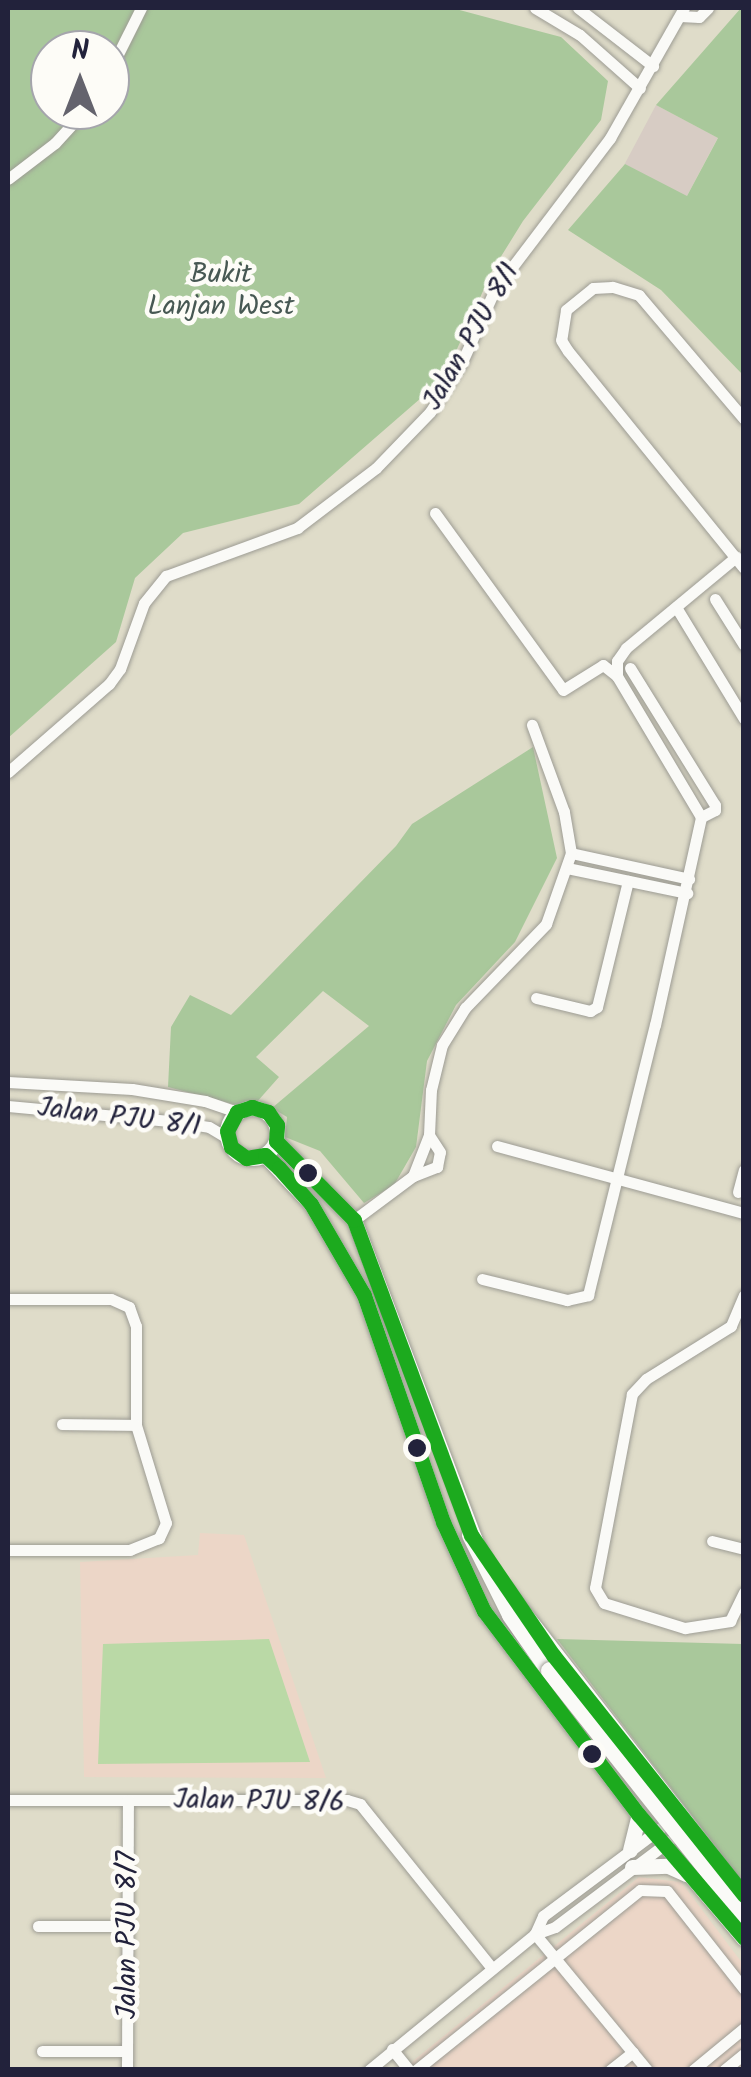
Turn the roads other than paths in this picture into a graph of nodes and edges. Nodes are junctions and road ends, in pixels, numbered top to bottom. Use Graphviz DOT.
graph roads {
  1 [pos="535,8"];
  2 [pos="578,8"];
  3 [pos="708,8"];
  4 [pos="682,12"];
  5 [pos="653,66"];
  6 [pos="640,88"];
  7 [pos="67,130"];
  8 [pos="8,179"];
  9 [pos="744,419"];
  10 [pos="435,513"];
  11 [pos="740,563"];
  12 [pos="715,599"];
  13 [pos="676,607"];
  14 [pos="744,645"];
  15 [pos="630,668"];
  16 [pos="618,676"];
  17 [pos="744,719"];
  18 [pos="532,725"];
  19 [pos="8,772"];
  20 [pos="701,818"];
  21 [pos="571,853"];
  22 [pos="567,868"];
  23 [pos="628,880"];
  24 [pos="688,886"];
  25 [pos="536,998"];
  26 [pos="8,1082"];
  27 [pos="8,1106"];
  28 [pos="237,1112"];
  29 [pos="429,1135"];
  30 [pos="228,1138"];
  31 [pos="276,1141"];
  32 [pos="497,1146"];
  33 [pos="265,1155"];
  34 [pos="744,1170"];
  35 [pos="413,1176"];
  36 [pos="618,1179"];
  37 [pos="738,1192"];
  38 [pos="744,1212"];
  39 [pos="354,1220"];
  40 [pos="482,1280"];
  41 [pos="744,1295"];
  42 [pos="8,1299"];
  43 [pos="422,1404"];
  44 [pos="403,1411"];
  45 [pos="62,1424"];
  46 [pos="136,1425"];
  47 [pos="471,1535"];
  48 [pos="712,1541"];
  49 [pos="744,1549"];
  50 [pos="8,1550"];
  51 [pos="744,1592"];
  52 [pos="8,1800"];
  53 [pos="128,1800"];
  54 [pos="639,1815"];
  55 [pos="683,1821"];
  56 [pos="659,1838"];
  57 [pos="630,1850"];
  58 [pos="632,1868"];
  59 [pos="694,1878"];
  60 [pos="744,1896"];
  61 [pos="744,1916"];
  62 [pos="38,1926"];
  63 [pos="128,1926"];
  64 [pos="535,1934"];
  65 [pos="744,1939"];
  66 [pos="556,1958"];
  67 [pos="492,1968"];
  68 [pos="744,1989"];
  69 [pos="744,2028"];
  70 [pos="392,2049"];
  71 [pos="42,2051"];
  72 [pos="127,2052"];
  73 [pos="633,2052"];
  74 [pos="744,2054"];
  75 [pos="127,2070"];
  76 [pos="369,2070"];
  77 [pos="412,2070"];
  78 [pos="610,2070"];
  79 [pos="647,2070"];
  80 [pos="692,2070"];
  81 [pos="724,2070"];
  1 -- 6 [label="street"];
  2 -- 5 [label="street"];
  3 -- 4 [label="street"];
  4 -- 5 [label="street, Jalan PJU 8/1"];
  5 -- 6 [label="street, Jalan PJU 8/1"];
  6 -- 19 [label="street, Jalan PJU 8/1"];
  7 -- 8 [label="street"];
  9 -- 11 [label="street"];
  10 -- 16 [label="street"];
  11 -- 13 [label="street"];
  12 -- 14 [label="street"];
  13 -- 16 [label="street"];
  13 -- 17 [label="street"];
  15 -- 20 [label="street"];
  16 -- 20 [label="street"];
  18 -- 21 [label="street"];
  20 -- 24 [label="street"];
  21 -- 22 [label="street"];
  21 -- 24 [label="street"];
  22 -- 23 [label="street"];
  22 -- 29 [label="street"];
  23 -- 24 [label="street"];
  23 -- 25 [label="street"];
  24 -- 36 [label="street"];
  26 -- 28 [label="street, Jalan PJU 8/1"];
  27 -- 30 [label="street, Jalan PJU 8/1"];
  28 -- 30 [label="main road"];
  28 -- 31 [label="main road"];
  29 -- 35 [label="street"];
  29 -- 35 [label="street"];
  30 -- 33 [label="main road"];
  31 -- 33 [label="main road"];
  31 -- 39 [label="main road"];
  32 -- 36 [label="street"];
  33 -- 44 [label="main road"];
  34 -- 37 [label="street"];
  35 -- 39 [label="street"];
  36 -- 38 [label="street"];
  36 -- 40 [label="street"];
  39 -- 43 [label="main road"];
  41 -- 51 [label="street"];
  42 -- 46 [label="street"];
  43 -- 44 [label="main road"];
  43 -- 47 [label="main road"];
  44 -- 54 [label="main road"];
  45 -- 46 [label="street"];
  46 -- 50 [label="street"];
  47 -- 55 [label="main road"];
  47 -- 61 [label="highway, bridge"];
  48 -- 49 [label="street"];
  52 -- 53 [label="street, Jalan PJU 8/6"];
  53 -- 63 [label="street, Jalan PJU 8/7"];
  53 -- 67 [label="street, Jalan PJU 8/6"];
  54 -- 56 [label="main road"];
  54 -- 57 [label="main road"];
  55 -- 56 [label="street"];
  55 -- 60 [label="main road"];
  56 -- 57 [label="street"];
  56 -- 58 [label="street"];
  56 -- 59 [label="main road"];
  57 -- 64 [label="street"];
  58 -- 59 [label="main road"];
  58 -- 64 [label="street"];
  59 -- 65 [label="main road"];
  62 -- 63 [label="street"];
  63 -- 72 [label="street, Jalan PJU 8/7"];
  64 -- 66 [label="street"];
  64 -- 67 [label="street"];
  66 -- 68 [label="street"];
  66 -- 73 [label="street"];
  66 -- 77 [label="street"];
  67 -- 70 [label="street"];
  69 -- 80 [label="street"];
  70 -- 76 [label="street"];
  70 -- 77 [label="street"];
  71 -- 72 [label="street"];
  72 -- 75 [label="street, Jalan PJU 8/7"];
  73 -- 78 [label="street"];
  73 -- 79 [label="street"];
  74 -- 81 [label="street"];
}
